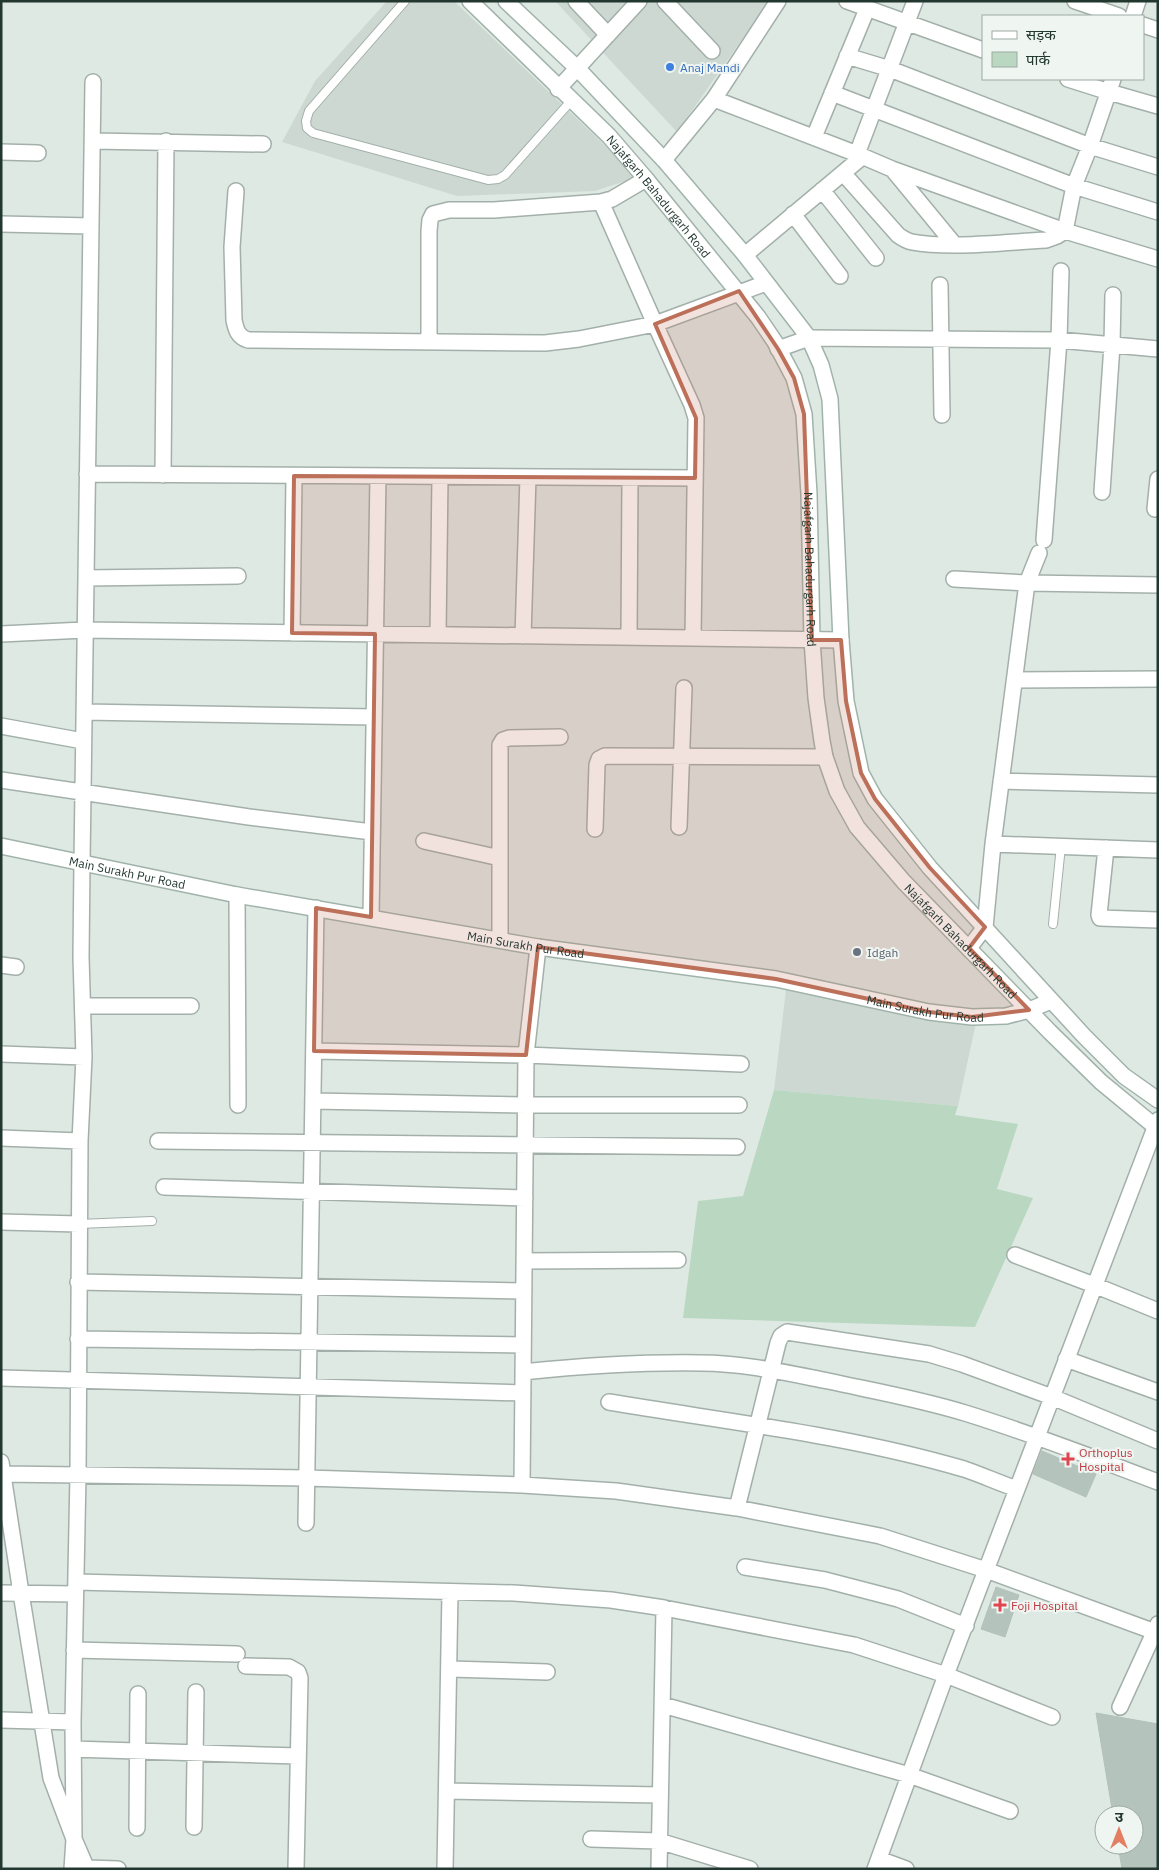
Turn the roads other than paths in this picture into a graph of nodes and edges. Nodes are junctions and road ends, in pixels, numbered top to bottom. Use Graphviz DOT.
graph roads {
  1 [pos="405,1"];
  2 [pos="470,1"];
  3 [pos="506,1"];
  4 [pos="576,1"];
  5 [pos="639,1"];
  6 [pos="665,1"];
  7 [pos="778,1"];
  8 [pos="915,1"];
  9 [pos="1075,1"];
  10 [pos="1138,1"];
  11 [pos="859,4"];
  12 [pos="1115,15"];
  13 [pos="1133,15"];
  14 [pos="907,24"];
  15 [pos="1144,24"];
  16 [pos="1158,30"];
  17 [pos="608,35"];
  18 [pos="982,50"];
  19 [pos="712,51"];
  20 [pos="847,56"];
  21 [pos="577,68"];
  22 [pos="890,69"];
  23 [pos="1074,80"];
  24 [pos="93,82"];
  25 [pos="1111,86"];
  26 [pos="558,88"];
  27 [pos="832,93"];
  28 [pos="714,99"];
  29 [pos="571,101"];
  30 [pos="1158,106"];
  31 [pos="875,109"];
  32 [pos="814,137"];
  33 [pos="92,141"];
  34 [pos="166,141"];
  35 [pos="263,144"];
  36 [pos="1090,146"];
  37 [pos="1,152"];
  38 [pos="38,153"];
  39 [pos="860,155"];
  40 [pos="664,160"];
  41 [pos="1158,167"];
  42 [pos="892,169"];
  43 [pos="843,173"];
  44 [pos="646,179"];
  45 [pos="1074,186"];
  46 [pos="236,190"];
  47 [pos="822,190"];
  48 [pos="601,202"];
  49 [pos="1158,212"];
  50 [pos="793,214"];
  51 [pos="1,224"];
  52 [pos="91,226"];
  53 [pos="1065,231"];
  54 [pos="954,244"];
  55 [pos="745,254"];
  56 [pos="876,258"];
  57 [pos="1158,259"];
  58 [pos="1061,271"];
  59 [pos="840,276"];
  60 [pos="766,283"];
  61 [pos="940,285"];
  62 [pos="739,292"];
  63 [pos="1113,295"];
  64 [pos="655,324"];
  65 [pos="809,338"];
  66 [pos="941,339"];
  67 [pos="1059,340"];
  68 [pos="429,341"];
  69 [pos="1112,345"];
  70 [pos="1158,348"];
  71 [pos="778,349"];
  72 [pos="942,415"];
  73 [pos="87,474"];
  74 [pos="163,474"];
  75 [pos="294,476"];
  76 [pos="378,476"];
  77 [pos="440,477"];
  78 [pos="528,477"];
  79 [pos="630,478"];
  80 [pos="694,478"];
  81 [pos="1158,479"];
  82 [pos="1102,492"];
  83 [pos="1155,508"];
  84 [pos="238,576"];
  85 [pos="86,578"];
  86 [pos="954,580"];
  87 [pos="1027,583"];
  88 [pos="1158,585"];
  89 [pos="84,630"];
  90 [pos="292,633"];
  91 [pos="1,634"];
  92 [pos="375,634"];
  93 [pos="438,635"];
  94 [pos="523,636"];
  95 [pos="629,637"];
  96 [pos="693,638"];
  97 [pos="812,640"];
  98 [pos="841,640"];
  99 [pos="1014,680"];
  100 [pos="1158,680"];
  101 [pos="684,688"];
  102 [pos="84,712"];
  103 [pos="374,717"];
  104 [pos="1,726"];
  105 [pos="560,737"];
  106 [pos="83,741"];
  107 [pos="681,756"];
  108 [pos="825,757"];
  109 [pos="1,780"];
  110 [pos="1001,781"];
  111 [pos="1158,785"];
  112 [pos="83,792"];
  113 [pos="679,827"];
  114 [pos="595,829"];
  115 [pos="372,832"];
  116 [pos="424,841"];
  117 [pos="993,844"];
  118 [pos="1,846"];
  119 [pos="1061,846"];
  120 [pos="1106,848"];
  121 [pos="1158,850"];
  122 [pos="500,858"];
  123 [pos="82,862"];
  124 [pos="237,894"];
  125 [pos="316,908"];
  126 [pos="370,917"];
  127 [pos="1158,920"];
  128 [pos="1052,924"];
  129 [pos="984,927"];
  130 [pos="500,939"];
  131 [pos="538,947"];
  132 [pos="969,948"];
  133 [pos="1051,1000"];
  134 [pos="84,1006"];
  135 [pos="191,1006"];
  136 [pos="1029,1010"];
  137 [pos="314,1051"];
  138 [pos="1,1054"];
  139 [pos="526,1055"];
  140 [pos="84,1057"];
  141 [pos="741,1064"];
  142 [pos="1158,1100"];
  143 [pos="313,1102"];
  144 [pos="238,1105"];
  145 [pos="526,1105"];
  146 [pos="739,1105"];
  147 [pos="1157,1125"];
  148 [pos="1,1138"];
  149 [pos="80,1141"];
  150 [pos="158,1141"];
  151 [pos="312,1143"];
  152 [pos="525,1145"];
  153 [pos="737,1148"];
  154 [pos="164,1187"];
  155 [pos="312,1192"];
  156 [pos="525,1198"];
  157 [pos="152,1221"];
  158 [pos="1,1222"];
  159 [pos="79,1224"];
  160 [pos="1015,1255"];
  161 [pos="678,1260"];
  162 [pos="524,1261"];
  163 [pos="78,1282"];
  164 [pos="1094,1285"];
  165 [pos="310,1287"];
  166 [pos="524,1292"];
  167 [pos="1158,1311"];
  168 [pos="78,1339"];
  169 [pos="309,1342"];
  170 [pos="523,1345"];
  171 [pos="1066,1359"];
  172 [pos="771,1371"];
  173 [pos="523,1372"];
  174 [pos="1,1378"];
  175 [pos="77,1380"];
  176 [pos="308,1387"];
  177 [pos="1158,1392"];
  178 [pos="523,1393"];
  179 [pos="1052,1397"];
  180 [pos="609,1402"];
  181 [pos="758,1424"];
  182 [pos="1036,1436"];
  183 [pos="1158,1441"];
  184 [pos="2,1470"];
  185 [pos="78,1475"];
  186 [pos="307,1478"];
  187 [pos="1158,1482"];
  188 [pos="522,1485"];
  189 [pos="1017,1489"];
  190 [pos="737,1508"];
  191 [pos="306,1523"];
  192 [pos="745,1567"];
  193 [pos="986,1570"];
  194 [pos="76,1588"];
  195 [pos="450,1592"];
  196 [pos="1,1593"];
  197 [pos="20,1594"];
  198 [pos="664,1608"];
  199 [pos="966,1626"];
  200 [pos="1157,1629"];
  201 [pos="74,1650"];
  202 [pos="450,1669"];
  203 [pos="547,1672"];
  204 [pos="946,1675"];
  205 [pos="196,1692"];
  206 [pos="138,1694"];
  207 [pos="663,1704"];
  208 [pos="1120,1707"];
  209 [pos="1052,1716"];
  210 [pos="1,1720"];
  211 [pos="42,1722"];
  212 [pos="73,1722"];
  213 [pos="73,1750"];
  214 [pos="138,1751"];
  215 [pos="195,1753"];
  216 [pos="298,1756"];
  217 [pos="909,1776"];
  218 [pos="447,1791"];
  219 [pos="660,1795"];
  220 [pos="1010,1811"];
  221 [pos="194,1827"];
  222 [pos="137,1828"];
  223 [pos="74,1839"];
  224 [pos="591,1839"];
  225 [pos="659,1841"];
  226 [pos="876,1864"];
  227 [pos="87,1868"];
  228 [pos="72,1869"];
  229 [pos="118,1869"];
  230 [pos="296,1869"];
  231 [pos="445,1869"];
  232 [pos="659,1869"];
  233 [pos="750,1869"];
  234 [pos="906,1869"];
  1 -- 29 [label="lane"];
  2 -- 26 [label="street, Najafgarh Bahadurgarh Road"];
  3 -- 21 [label="street, Najafgarh Bahadurgarh Road"];
  4 -- 17 [label="street"];
  5 -- 17 [label="street"];
  6 -- 19 [label="street"];
  7 -- 28 [label="street"];
  8 -- 14 [label="street"];
  9 -- 12 [label="street"];
  10 -- 13 [label="street"];
  11 -- 14 [label="street"];
  11 -- 20 [label="street"];
  14 -- 18 [label="street"];
  14 -- 22 [label="street"];
  15 -- 16 [label="street"];
  17 -- 21 [label="street"];
  20 -- 22 [label="street"];
  20 -- 27 [label="street"];
  21 -- 26 [label="street"];
  21 -- 40 [label="street, Najafgarh Bahadurgarh Road"];
  22 -- 31 [label="street"];
  22 -- 36 [label="street"];
  23 -- 25 [label="street"];
  24 -- 33 [label="street"];
  25 -- 30 [label="street"];
  25 -- 36 [label="street"];
  26 -- 29 [label="street, Najafgarh Bahadurgarh Road"];
  27 -- 31 [label="street"];
  27 -- 32 [label="street"];
  28 -- 32 [label="street"];
  28 -- 40 [label="street"];
  29 -- 44 [label="street, Najafgarh Bahadurgarh Road"];
  31 -- 39 [label="street"];
  31 -- 45 [label="street"];
  32 -- 39 [label="street"];
  33 -- 34 [label="street"];
  33 -- 52 [label="street"];
  34 -- 35 [label="street"];
  34 -- 74 [label="street"];
  36 -- 41 [label="street"];
  36 -- 45 [label="street"];
  37 -- 38 [label="street"];
  39 -- 42 [label="street"];
  39 -- 43 [label="street"];
  40 -- 55 [label="street, Najafgarh Bahadurgarh Road"];
  42 -- 53 [label="street"];
  42 -- 54 [label="street"];
  43 -- 47 [label="street"];
  43 -- 54 [label="street"];
  44 -- 48 [label="street"];
  44 -- 62 [label="street, Najafgarh Bahadurgarh Road"];
  45 -- 49 [label="street"];
  45 -- 53 [label="street"];
  46 -- 68 [label="street"];
  47 -- 50 [label="street"];
  47 -- 56 [label="street"];
  48 -- 64 [label="street"];
  48 -- 68 [label="street"];
  50 -- 55 [label="street"];
  50 -- 59 [label="street"];
  51 -- 52 [label="street"];
  52 -- 73 [label="street"];
  53 -- 54 [label="street"];
  53 -- 57 [label="street"];
  55 -- 60 [label="street, Najafgarh Bahadurgarh Road"];
  58 -- 67 [label="street"];
  60 -- 62 [label="street"];
  60 -- 65 [label="street, Najafgarh Bahadurgarh Road"];
  61 -- 66 [label="street"];
  62 -- 64 [label="street"];
  62 -- 71 [label="street, Najafgarh Bahadurgarh Road"];
  63 -- 69 [label="street"];
  64 -- 68 [label="street"];
  64 -- 80 [label="street"];
  65 -- 66 [label="street"];
  65 -- 71 [label="street"];
  65 -- 98 [label="street, Najafgarh Bahadurgarh Road"];
  66 -- 67 [label="street"];
  66 -- 72 [label="street"];
  67 -- 69 [label="street"];
  67 -- 87 [label="street"];
  69 -- 70 [label="street"];
  69 -- 82 [label="street"];
  71 -- 97 [label="street, Najafgarh Bahadurgarh Road"];
  73 -- 74 [label="street"];
  73 -- 85 [label="street"];
  74 -- 75 [label="street"];
  75 -- 76 [label="street"];
  75 -- 90 [label="street"];
  76 -- 77 [label="street"];
  76 -- 92 [label="street"];
  77 -- 78 [label="street"];
  77 -- 93 [label="street"];
  78 -- 79 [label="street"];
  78 -- 94 [label="street"];
  79 -- 80 [label="street"];
  79 -- 95 [label="street"];
  80 -- 96 [label="street"];
  81 -- 83 [label="street"];
  84 -- 85 [label="street"];
  85 -- 89 [label="street"];
  86 -- 87 [label="street"];
  87 -- 88 [label="street"];
  87 -- 99 [label="street"];
  89 -- 90 [label="street"];
  89 -- 91 [label="street"];
  89 -- 102 [label="street"];
  90 -- 92 [label="street"];
  92 -- 93 [label="street"];
  92 -- 103 [label="street"];
  93 -- 94 [label="street"];
  94 -- 95 [label="street"];
  95 -- 96 [label="street"];
  96 -- 97 [label="street"];
  97 -- 98 [label="street"];
  97 -- 108 [label="street, Najafgarh Bahadurgarh Road"];
  98 -- 129 [label="street, Najafgarh Bahadurgarh Road"];
  99 -- 100 [label="street"];
  99 -- 110 [label="street"];
  101 -- 107 [label="street"];
  102 -- 103 [label="street"];
  102 -- 106 [label="street"];
  103 -- 115 [label="street"];
  104 -- 106 [label="street"];
  105 -- 122 [label="street"];
  106 -- 112 [label="street"];
  107 -- 108 [label="street"];
  107 -- 113 [label="street"];
  107 -- 114 [label="street"];
  108 -- 132 [label="street, Najafgarh Bahadurgarh Road"];
  109 -- 112 [label="street"];
  110 -- 111 [label="street"];
  110 -- 117 [label="street"];
  112 -- 115 [label="street"];
  112 -- 123 [label="street"];
  115 -- 126 [label="street"];
  116 -- 122 [label="street"];
  117 -- 119 [label="street"];
  117 -- 129 [label="street"];
  118 -- 123 [label="street, Main Surakh Pur Road"];
  119 -- 120 [label="street"];
  119 -- 128 [label="lane"];
  120 -- 121 [label="street"];
  120 -- 127 [label="street"];
  122 -- 130 [label="street"];
  123 -- 124 [label="street, Main Surakh Pur Road"];
  123 -- 134 [label="street"];
  124 -- 125 [label="street, Main Surakh Pur Road"];
  124 -- 144 [label="street"];
  125 -- 126 [label="street, Main Surakh Pur Road"];
  125 -- 137 [label="street"];
  126 -- 130 [label="street, Main Surakh Pur Road"];
  129 -- 132 [label="street"];
  129 -- 133 [label="street, Najafgarh Bahadurgarh Road"];
  130 -- 131 [label="street, Main Surakh Pur Road"];
  131 -- 136 [label="street, Main Surakh Pur Road"];
  131 -- 139 [label="street"];
  132 -- 136 [label="street, Najafgarh Bahadurgarh Road"];
  133 -- 136 [label="street, Main Surakh Pur Road"];
  133 -- 142 [label="street, Najafgarh Bahadurgarh Road"];
  134 -- 135 [label="street"];
  134 -- 140 [label="street"];
  136 -- 147 [label="street, Najafgarh Bahadurgarh Road"];
  137 -- 139 [label="street"];
  137 -- 143 [label="street"];
  138 -- 140 [label="street"];
  139 -- 141 [label="street"];
  139 -- 145 [label="street"];
  140 -- 149 [label="street"];
  143 -- 145 [label="street"];
  143 -- 151 [label="street"];
  145 -- 146 [label="street"];
  145 -- 152 [label="street"];
  147 -- 164 [label="street"];
  148 -- 149 [label="street"];
  149 -- 159 [label="street"];
  150 -- 151 [label="street"];
  151 -- 152 [label="street"];
  151 -- 155 [label="street"];
  152 -- 153 [label="street"];
  152 -- 156 [label="street"];
  154 -- 155 [label="street"];
  155 -- 156 [label="street"];
  155 -- 165 [label="street"];
  156 -- 162 [label="street"];
  157 -- 159 [label="lane"];
  158 -- 159 [label="street"];
  159 -- 163 [label="street"];
  160 -- 164 [label="street"];
  161 -- 162 [label="street"];
  162 -- 166 [label="street"];
  163 -- 165 [label="street"];
  163 -- 168 [label="street"];
  164 -- 167 [label="street"];
  164 -- 171 [label="street"];
  165 -- 166 [label="street"];
  165 -- 169 [label="street"];
  166 -- 170 [label="street"];
  168 -- 169 [label="street"];
  168 -- 175 [label="street"];
  169 -- 170 [label="street"];
  169 -- 176 [label="street"];
  170 -- 173 [label="street"];
  171 -- 177 [label="street"];
  171 -- 179 [label="street"];
  172 -- 173 [label="street"];
  172 -- 179 [label="street"];
  172 -- 181 [label="street"];
  172 -- 182 [label="street"];
  173 -- 178 [label="street"];
  174 -- 175 [label="street"];
  175 -- 176 [label="street"];
  175 -- 185 [label="street"];
  176 -- 178 [label="street"];
  176 -- 186 [label="street"];
  178 -- 188 [label="street"];
  179 -- 182 [label="street"];
  179 -- 183 [label="street"];
  180 -- 181 [label="street"];
  181 -- 189 [label="street"];
  181 -- 190 [label="street"];
  182 -- 187 [label="street"];
  182 -- 189 [label="street"];
  184 -- 185 [label="street"];
  184 -- 197 [label="street"];
  185 -- 186 [label="street"];
  185 -- 194 [label="street"];
  186 -- 188 [label="street"];
  186 -- 191 [label="street"];
  188 -- 190 [label="street"];
  189 -- 193 [label="street"];
  190 -- 193 [label="street"];
  192 -- 199 [label="street"];
  193 -- 199 [label="street"];
  193 -- 200 [label="street"];
  194 -- 195 [label="street"];
  194 -- 197 [label="street"];
  194 -- 201 [label="street"];
  195 -- 198 [label="street"];
  195 -- 202 [label="street"];
  196 -- 197 [label="street"];
  197 -- 211 [label="street"];
  198 -- 204 [label="street"];
  198 -- 207 [label="street"];
  199 -- 204 [label="street"];
  200 -- 208 [label="street"];
  201 -- 212 [label="street"];
  201 -- 216 [label="street"];
  202 -- 203 [label="street"];
  202 -- 218 [label="street"];
  204 -- 209 [label="street"];
  204 -- 217 [label="street"];
  205 -- 215 [label="street"];
  206 -- 214 [label="street"];
  207 -- 217 [label="street"];
  207 -- 219 [label="street"];
  210 -- 211 [label="street"];
  211 -- 212 [label="street"];
  211 -- 223 [label="street"];
  212 -- 213 [label="street"];
  213 -- 214 [label="street"];
  213 -- 223 [label="street"];
  214 -- 215 [label="street"];
  214 -- 222 [label="street"];
  215 -- 216 [label="street"];
  215 -- 221 [label="street"];
  216 -- 230 [label="street"];
  217 -- 220 [label="street"];
  217 -- 226 [label="street"];
  218 -- 219 [label="street"];
  218 -- 231 [label="street"];
  219 -- 225 [label="street"];
  223 -- 227 [label="street"];
  223 -- 228 [label="street"];
  224 -- 225 [label="street"];
  225 -- 232 [label="street"];
  225 -- 233 [label="street"];
  226 -- 234 [label="street"];
  227 -- 229 [label="street"];
}
